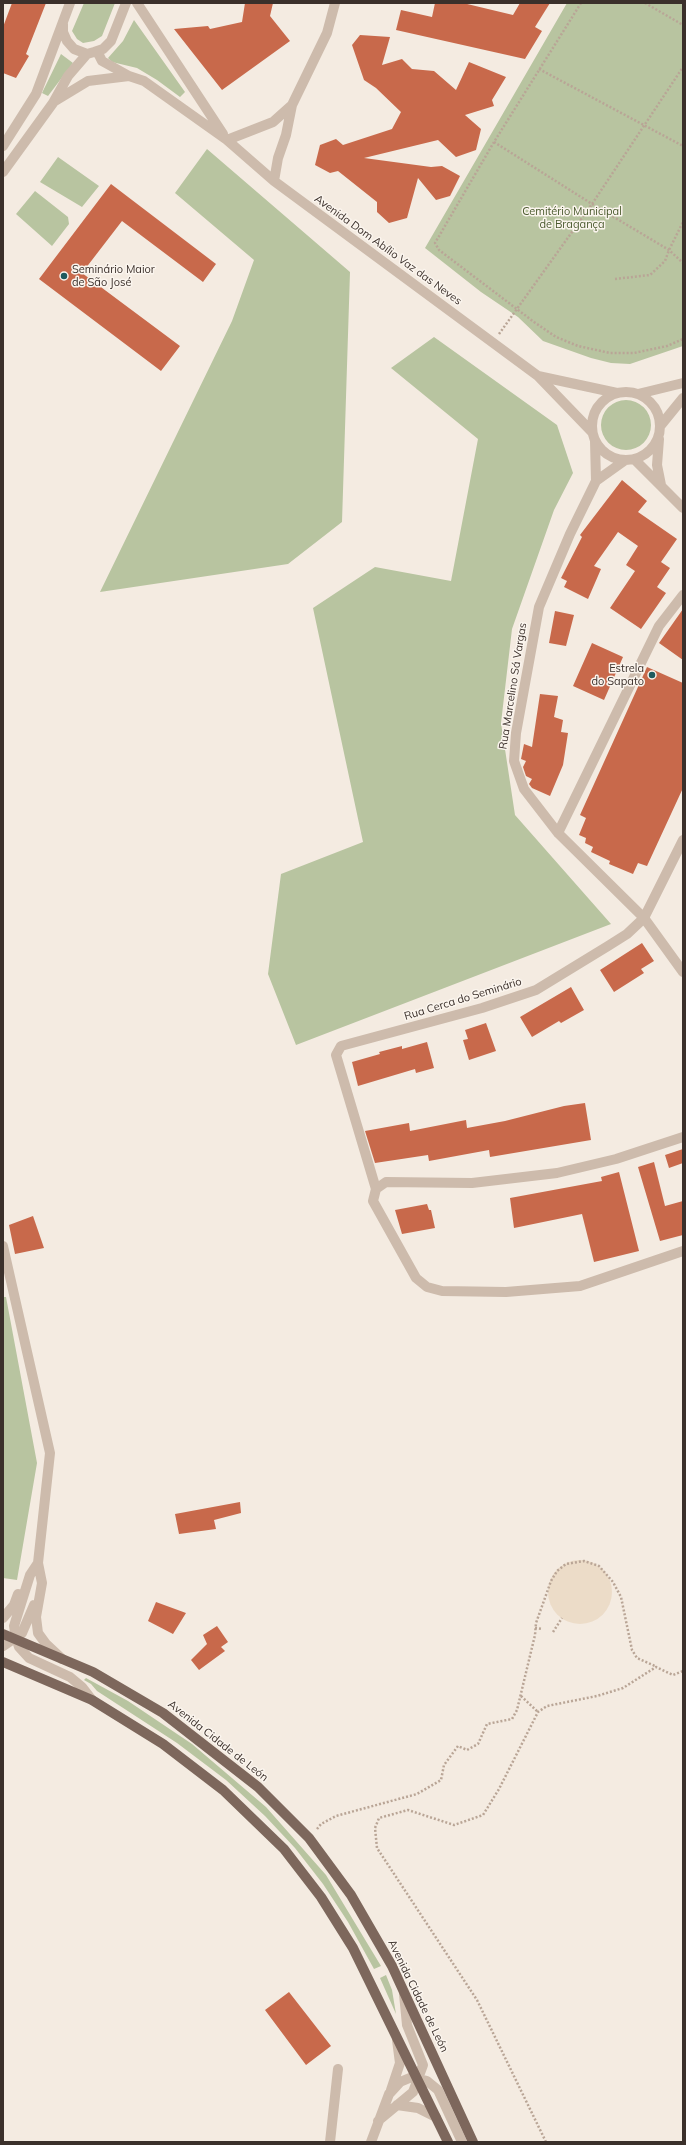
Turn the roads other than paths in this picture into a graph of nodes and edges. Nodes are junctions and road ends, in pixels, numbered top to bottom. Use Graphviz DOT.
graph roads {
  1 [pos="70,3"];
  2 [pos="126,3"];
  3 [pos="136,3"];
  4 [pos="335,3"];
  5 [pos="63,22"];
  6 [pos="92,53"];
  7 [pos="129,76"];
  8 [pos="53,102"];
  9 [pos="292,105"];
  10 [pos="227,140"];
  11 [pos="3,146"];
  12 [pos="3,172"];
  13 [pos="274,181"];
  14 [pos="538,376"];
  15 [pos="683,383"];
  16 [pos="617,393"];
  17 [pos="638,394"];
  18 [pos="683,398"];
  19 [pos="661,425"];
  20 [pos="593,436"];
  21 [pos="659,438"];
  22 [pos="635,460"];
  23 [pos="624,461"];
  24 [pos="596,481"];
  25 [pos="661,485"];
  26 [pos="683,508"];
  27 [pos="683,595"];
  28 [pos="558,833"];
  29 [pos="683,840"];
  30 [pos="644,918"];
  31 [pos="683,972"];
  32 [pos="683,1137"];
  33 [pos="376,1189"];
  34 [pos="3,1246"];
  35 [pos="683,1251"];
  36 [pos="38,1563"];
  37 [pos="30,1575"];
  38 [pos="42,1583"];
  39 [pos="3,1618"];
  40 [pos="3,1634"];
  41 [pos="16,1638"];
  42 [pos="3,1646"];
  43 [pos="62,1658"];
  44 [pos="3,1662"];
  45 [pos="92,1700"];
  46 [pos="404,1991"];
  47 [pos="397,2036"];
  48 [pos="338,2069"];
  49 [pos="417,2078"];
  50 [pos="390,2092"];
  51 [pos="397,2105"];
  52 [pos="436,2118"];
  53 [pos="377,2122"];
  54 [pos="330,2142"];
  55 [pos="371,2142"];
  56 [pos="448,2142"];
  57 [pos="462,2142"];
  58 [pos="474,2142"];
  1 -- 5 [label="street"];
  2 -- 6 [label="street"];
  3 -- 10 [label="street, Avenida Dom Abílio Vaz das Neves"];
  4 -- 9 [label="street"];
  5 -- 6 [label="street, Avenida Dom Abílio Vaz das Neves"];
  5 -- 11 [label="street"];
  6 -- 7 [label="street, Avenida Dom Abílio Vaz das Neves"];
  6 -- 8 [label="street"];
  7 -- 8 [label="street"];
  7 -- 10 [label="street, Avenida Dom Abílio Vaz das Neves"];
  8 -- 12 [label="street"];
  9 -- 10 [label="street"];
  9 -- 13 [label="street"];
  10 -- 13 [label="street, Avenida Dom Abílio Vaz das Neves"];
  13 -- 14 [label="street, Avenida Dom Abílio Vaz das Neves"];
  14 -- 16 [label="street"];
  14 -- 20 [label="street, Avenida Dom Abílio Vaz das Neves"];
  15 -- 17 [label="street"];
  16 -- 17 [label="street"];
  16 -- 20 [label="street"];
  17 -- 19 [label="street"];
  18 -- 19 [label="street"];
  19 -- 21 [label="street"];
  20 -- 23 [label="street"];
  20 -- 24 [label="street"];
  21 -- 22 [label="street"];
  21 -- 25 [label="street"];
  22 -- 23 [label="street"];
  22 -- 25 [label="street"];
  23 -- 24 [label="street, Rua Marcelino Sá Vargas"];
  24 -- 28 [label="street, Rua Marcelino Sá Vargas"];
  25 -- 26 [label="street"];
  27 -- 28 [label="street"];
  28 -- 30 [label="street, Rua Marcelino Sá Vargas"];
  29 -- 30 [label="street"];
  30 -- 31 [label="street, Rua Marcelino Sá Vargas"];
  30 -- 33 [label="street, Rua Cerca do Seminário"];
  32 -- 33 [label="street"];
  33 -- 35 [label="street"];
  34 -- 36 [label="street"];
  36 -- 37 [label="street"];
  36 -- 38 [label="street"];
  37 -- 39 [label="street"];
  37 -- 41 [label="street"];
  38 -- 41 [label="street"];
  38 -- 43 [label="street"];
  40 -- 41 [label="main road, Avenida Cidade de León"];
  41 -- 42 [label="street"];
  41 -- 43 [label="main road, Avenida Cidade de León"];
  41 -- 45 [label="street"];
  43 -- 46 [label="main road, Avenida Cidade de León"];
  44 -- 45 [label="main road"];
  45 -- 47 [label="main road"];
  46 -- 49 [label="street"];
  46 -- 58 [label="main road, Avenida Cidade de León"];
  47 -- 49 [label="main road"];
  47 -- 50 [label="street"];
  48 -- 54 [label="street"];
  49 -- 50 [label="street"];
  49 -- 51 [label="street"];
  49 -- 52 [label="main road"];
  49 -- 57 [label="street"];
  50 -- 53 [label="street"];
  51 -- 52 [label="street"];
  51 -- 53 [label="street"];
  52 -- 56 [label="main road"];
  53 -- 55 [label="street"];
}
